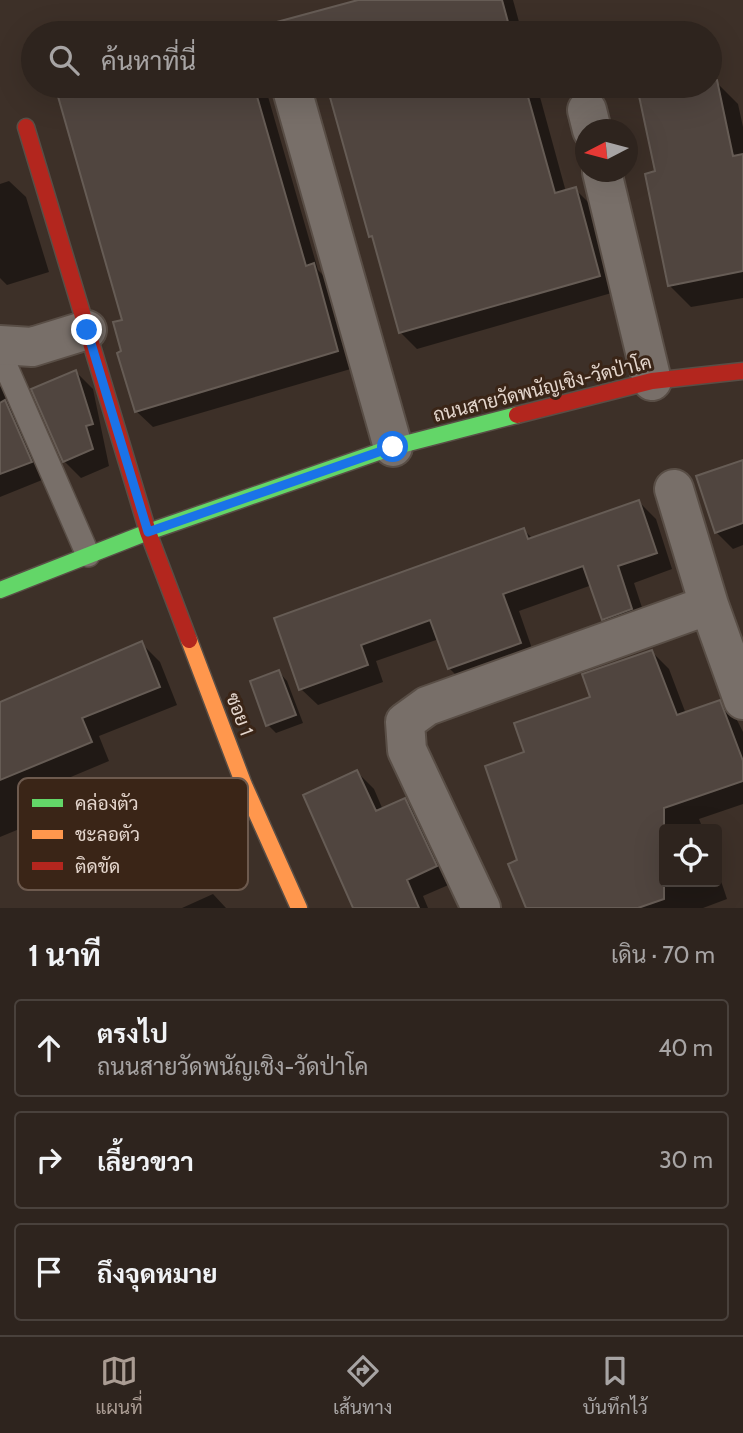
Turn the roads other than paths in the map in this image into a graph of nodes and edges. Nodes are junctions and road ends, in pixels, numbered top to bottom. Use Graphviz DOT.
graph roads {
  1 [pos="294,98"];
  2 [pos="26,127"];
  3 [pos="604,182"];
  4 [pos="87,330"];
  5 [pos="0,345"];
  6 [pos="0,353"];
  7 [pos="743,371"];
  8 [pos="652,381"];
  9 [pos="393,447"];
  10 [pos="674,489"];
  11 [pos="148,532"];
  12 [pos="88,555"];
  13 [pos="0,590"];
  14 [pos="709,605"];
  15 [pos="743,700"];
  16 [pos="241,778"];
  17 [pos="248,794"];
  18 [pos="299,908"];
  19 [pos="481,908"];
  1 -- 9 [label="street"];
  2 -- 4 [label="street, ซอย 1"];
  3 -- 8 [label="street"];
  4 -- 5 [label="street"];
  4 -- 11 [label="street, ซอย 1"];
  6 -- 12 [label="lane"];
  7 -- 8 [label="street, ถนนสายวัดพนัญเชิง-วัดป่าโค"];
  8 -- 9 [label="street, ถนนสายวัดพนัญเชิง-วัดป่าโค"];
  9 -- 11 [label="street, ถนนสายวัดพนัญเชิง-วัดป่าโค"];
  10 -- 14 [label="street"];
  11 -- 12 [label="street, ถนนสายวัดพนัญเชิง-วัดป่าโค"];
  11 -- 16 [label="street, ซอย 1"];
  12 -- 13 [label="street, ถนนสายวัดพนัญเชิง-วัดป่าโค"];
  14 -- 15 [label="street"];
  14 -- 19 [label="street"];
  17 -- 18 [label="street, ซอย 1"];
}
